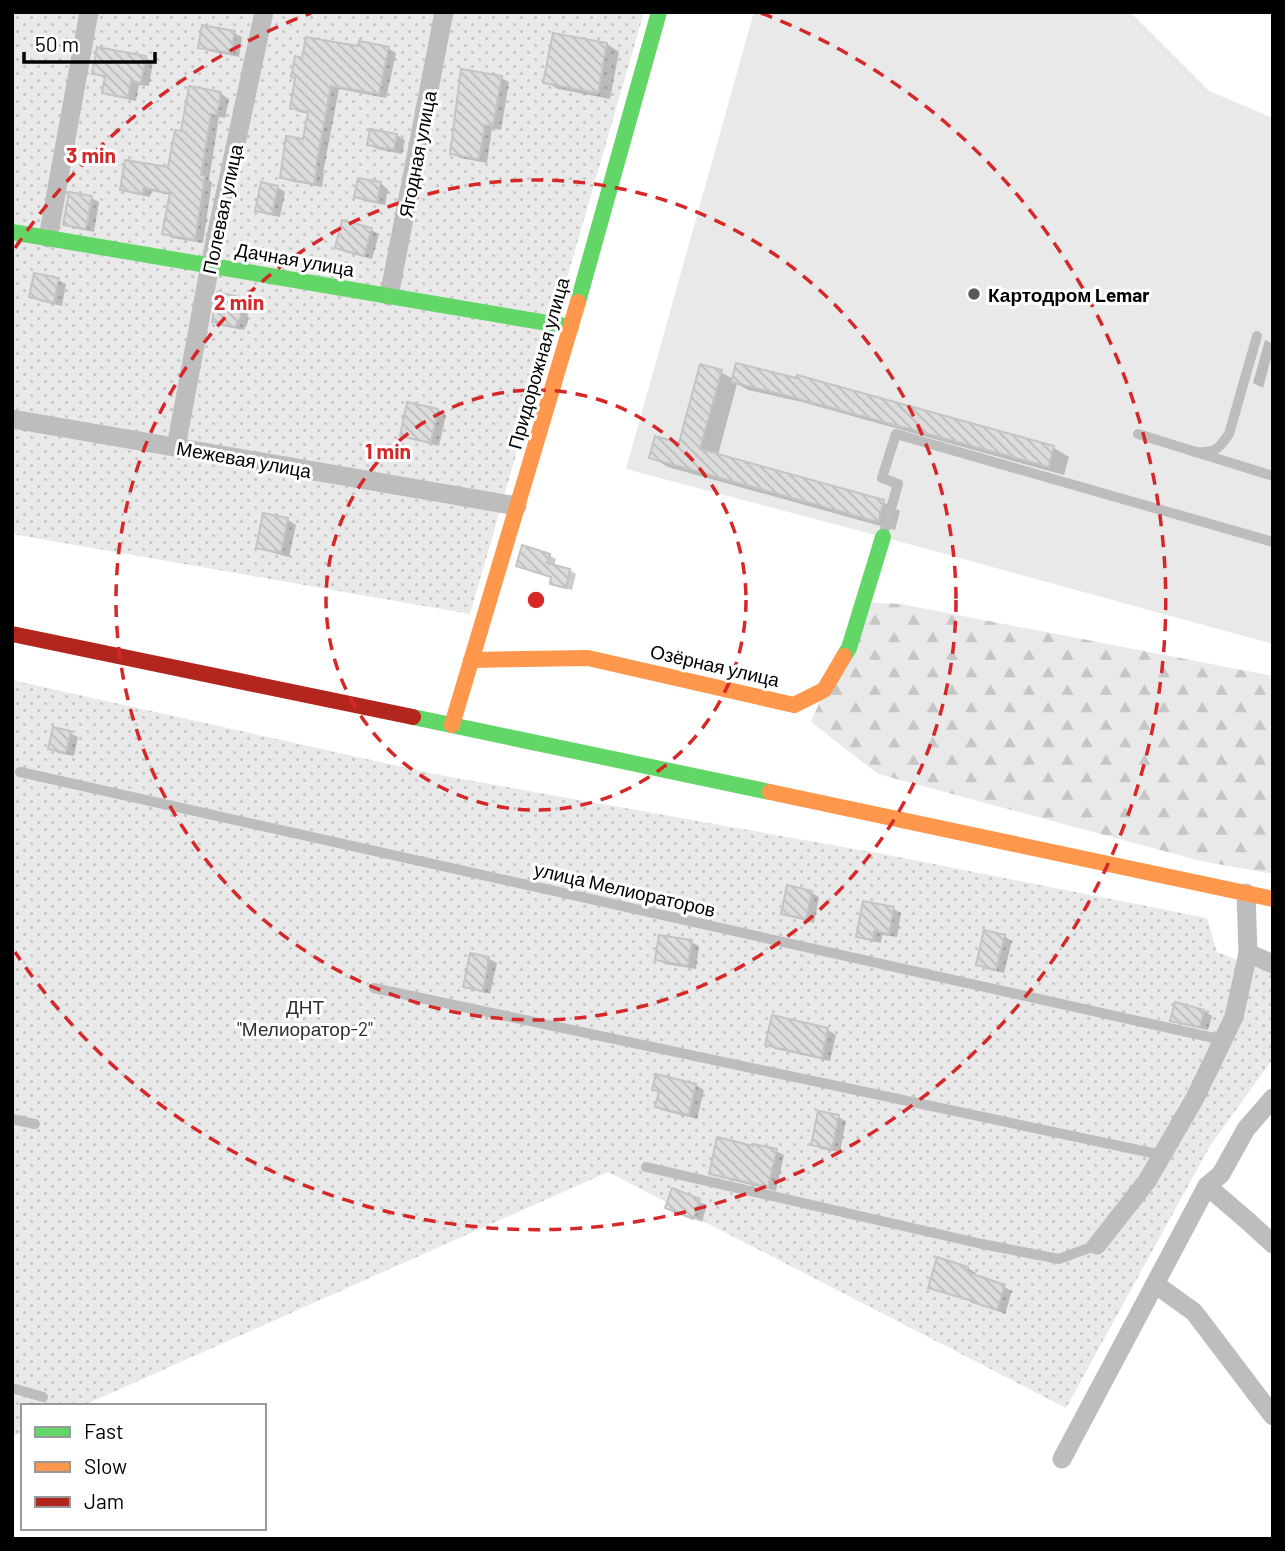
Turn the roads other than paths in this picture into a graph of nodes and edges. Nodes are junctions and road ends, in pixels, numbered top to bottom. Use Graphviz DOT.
graph roads {
  1 [pos="89,12"];
  2 [pos="264,12"];
  3 [pos="444,12"];
  4 [pos="659,12"];
  5 [pos="12,232"];
  6 [pos="48,238"];
  7 [pos="210,265"];
  8 [pos="389,296"];
  9 [pos="571,327"];
  10 [pos="1257,336"];
  11 [pos="12,419"];
  12 [pos="1138,434"];
  13 [pos="176,447"];
  14 [pos="1195,452"];
  15 [pos="1273,476"];
  16 [pos="517,506"];
  17 [pos="883,537"];
  18 [pos="1273,542"];
  19 [pos="12,634"];
  20 [pos="471,660"];
  21 [pos="452,725"];
  22 [pos="20,772"];
  23 [pos="1246,893"];
  24 [pos="1273,899"];
  25 [pos="1248,953"];
  26 [pos="1273,964"];
  27 [pos="374,988"];
  28 [pos="1223,1040"];
  29 [pos="1273,1098"];
  30 [pos="12,1119"];
  31 [pos="35,1124"];
  32 [pos="1162,1155"];
  33 [pos="646,1167"];
  34 [pos="1207,1186"];
  35 [pos="1273,1244"];
  36 [pos="1097,1245"];
  37 [pos="1156,1284"];
  38 [pos="12,1388"];
  39 [pos="43,1396"];
  40 [pos="1273,1416"];
  41 [pos="1062,1459"];
  1 -- 6 [label="street"];
  2 -- 7 [label="street, Полевая улица"];
  3 -- 8 [label="street, Ягодная улица"];
  4 -- 9 [label="street, Придорожная улица"];
  5 -- 6 [label="street, Дачная улица"];
  6 -- 7 [label="street, Дачная улица"];
  7 -- 8 [label="street, Дачная улица"];
  7 -- 13 [label="street, Полевая улица"];
  8 -- 9 [label="street, Дачная улица"];
  9 -- 16 [label="street, Придорожная улица"];
  10 -- 14 [label="lane"];
  11 -- 13 [label="street, Межевая улица"];
  12 -- 14 [label="lane"];
  13 -- 16 [label="street, Межевая улица"];
  14 -- 15 [label="lane"];
  16 -- 20 [label="street, Придорожная улица"];
  17 -- 18 [label="lane"];
  17 -- 20 [label="street, Озёрная улица"];
  19 -- 21 [label="street"];
  20 -- 21 [label="street, Придорожная улица"];
  21 -- 23 [label="street"];
  22 -- 28 [label="lane, улица Мелиораторов"];
  23 -- 24 [label="street"];
  23 -- 25 [label="street"];
  25 -- 26 [label="street"];
  25 -- 28 [label="street"];
  27 -- 32 [label="lane"];
  28 -- 32 [label="street"];
  29 -- 34 [label="street"];
  30 -- 31 [label="lane"];
  32 -- 36 [label="street"];
  33 -- 36 [label="lane"];
  34 -- 35 [label="street"];
  34 -- 37 [label="street"];
  37 -- 40 [label="street"];
  37 -- 41 [label="street"];
  38 -- 39 [label="lane"];
}
